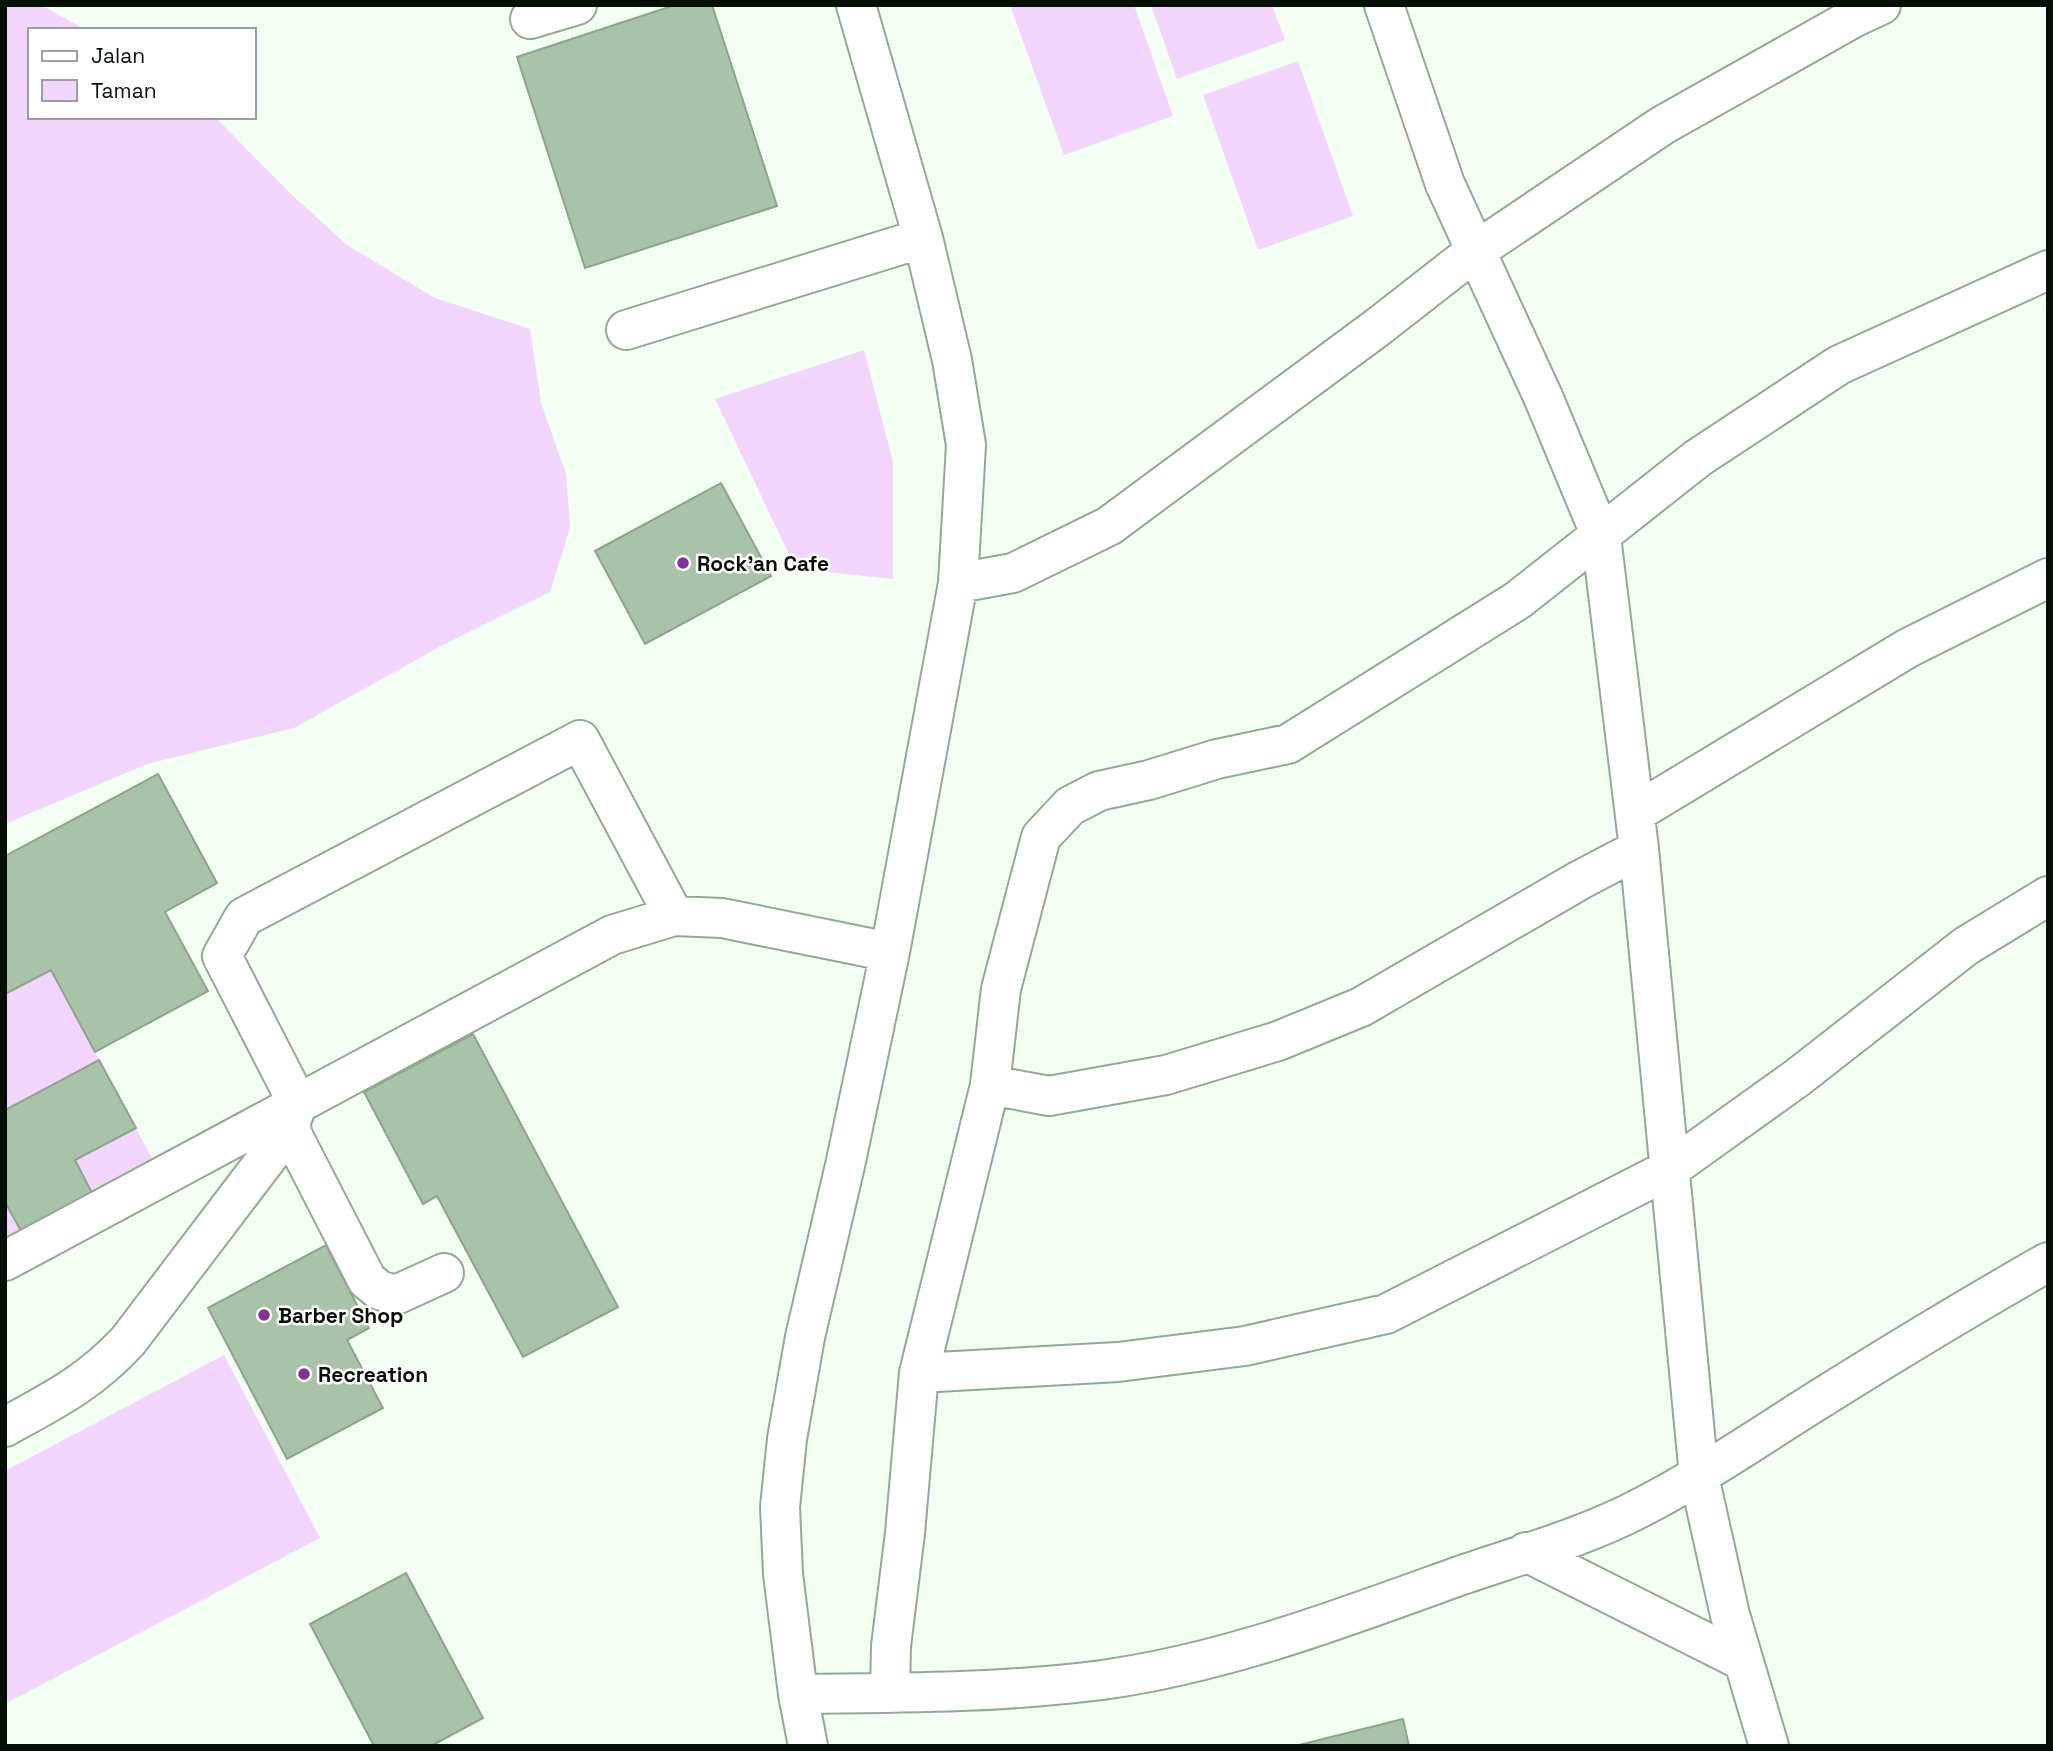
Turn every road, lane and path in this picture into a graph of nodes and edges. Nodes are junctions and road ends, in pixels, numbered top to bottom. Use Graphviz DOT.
graph roads {
  1 [pos="577,5"];
  2 [pos="856,5"];
  3 [pos="1384,5"];
  4 [pos="1881,5"];
  5 [pos="530,19"];
  6 [pos="923,238"];
  7 [pos="1474,252"];
  8 [pos="2048,270"];
  9 [pos="626,330"];
  10 [pos="1601,536"];
  11 [pos="2048,578"];
  12 [pos="958,583"];
  13 [pos="1637,831"];
  14 [pos="2048,896"];
  15 [pos="674,916"];
  16 [pos="890,952"];
  17 [pos="990,1085"];
  18 [pos="294,1114"];
  19 [pos="1670,1170"];
  20 [pos="5,1261"];
  21 [pos="2048,1262"];
  22 [pos="444,1273"];
  23 [pos="919,1373"];
  24 [pos="5,1427"];
  25 [pos="1699,1475"];
  26 [pos="1526,1552"];
  27 [pos="1743,1661"];
  28 [pos="890,1693"];
  29 [pos="798,1694"];
  30 [pos="808,1746"];
  31 [pos="1769,1746"];
  1 -- 5 [label="street"];
  2 -- 6 [label="street"];
  3 -- 7 [label="street"];
  4 -- 7 [label="street"];
  6 -- 9 [label="street"];
  6 -- 12 [label="street"];
  7 -- 10 [label="street"];
  7 -- 12 [label="street"];
  8 -- 10 [label="street"];
  10 -- 13 [label="street"];
  10 -- 17 [label="street"];
  11 -- 13 [label="street"];
  12 -- 16 [label="street"];
  13 -- 17 [label="street"];
  13 -- 19 [label="street"];
  14 -- 19 [label="street"];
  15 -- 16 [label="street"];
  15 -- 18 [label="street"];
  15 -- 18 [label="street"];
  16 -- 29 [label="street"];
  17 -- 23 [label="street"];
  18 -- 20 [label="street"];
  18 -- 22 [label="street"];
  18 -- 24 [label="street"];
  19 -- 23 [label="street"];
  19 -- 25 [label="street"];
  21 -- 25 [label="street"];
  23 -- 28 [label="street"];
  25 -- 26 [label="street"];
  25 -- 27 [label="street"];
  26 -- 27 [label="street"];
  26 -- 28 [label="street"];
  27 -- 31 [label="street"];
  28 -- 29 [label="street"];
  29 -- 30 [label="street"];
}
